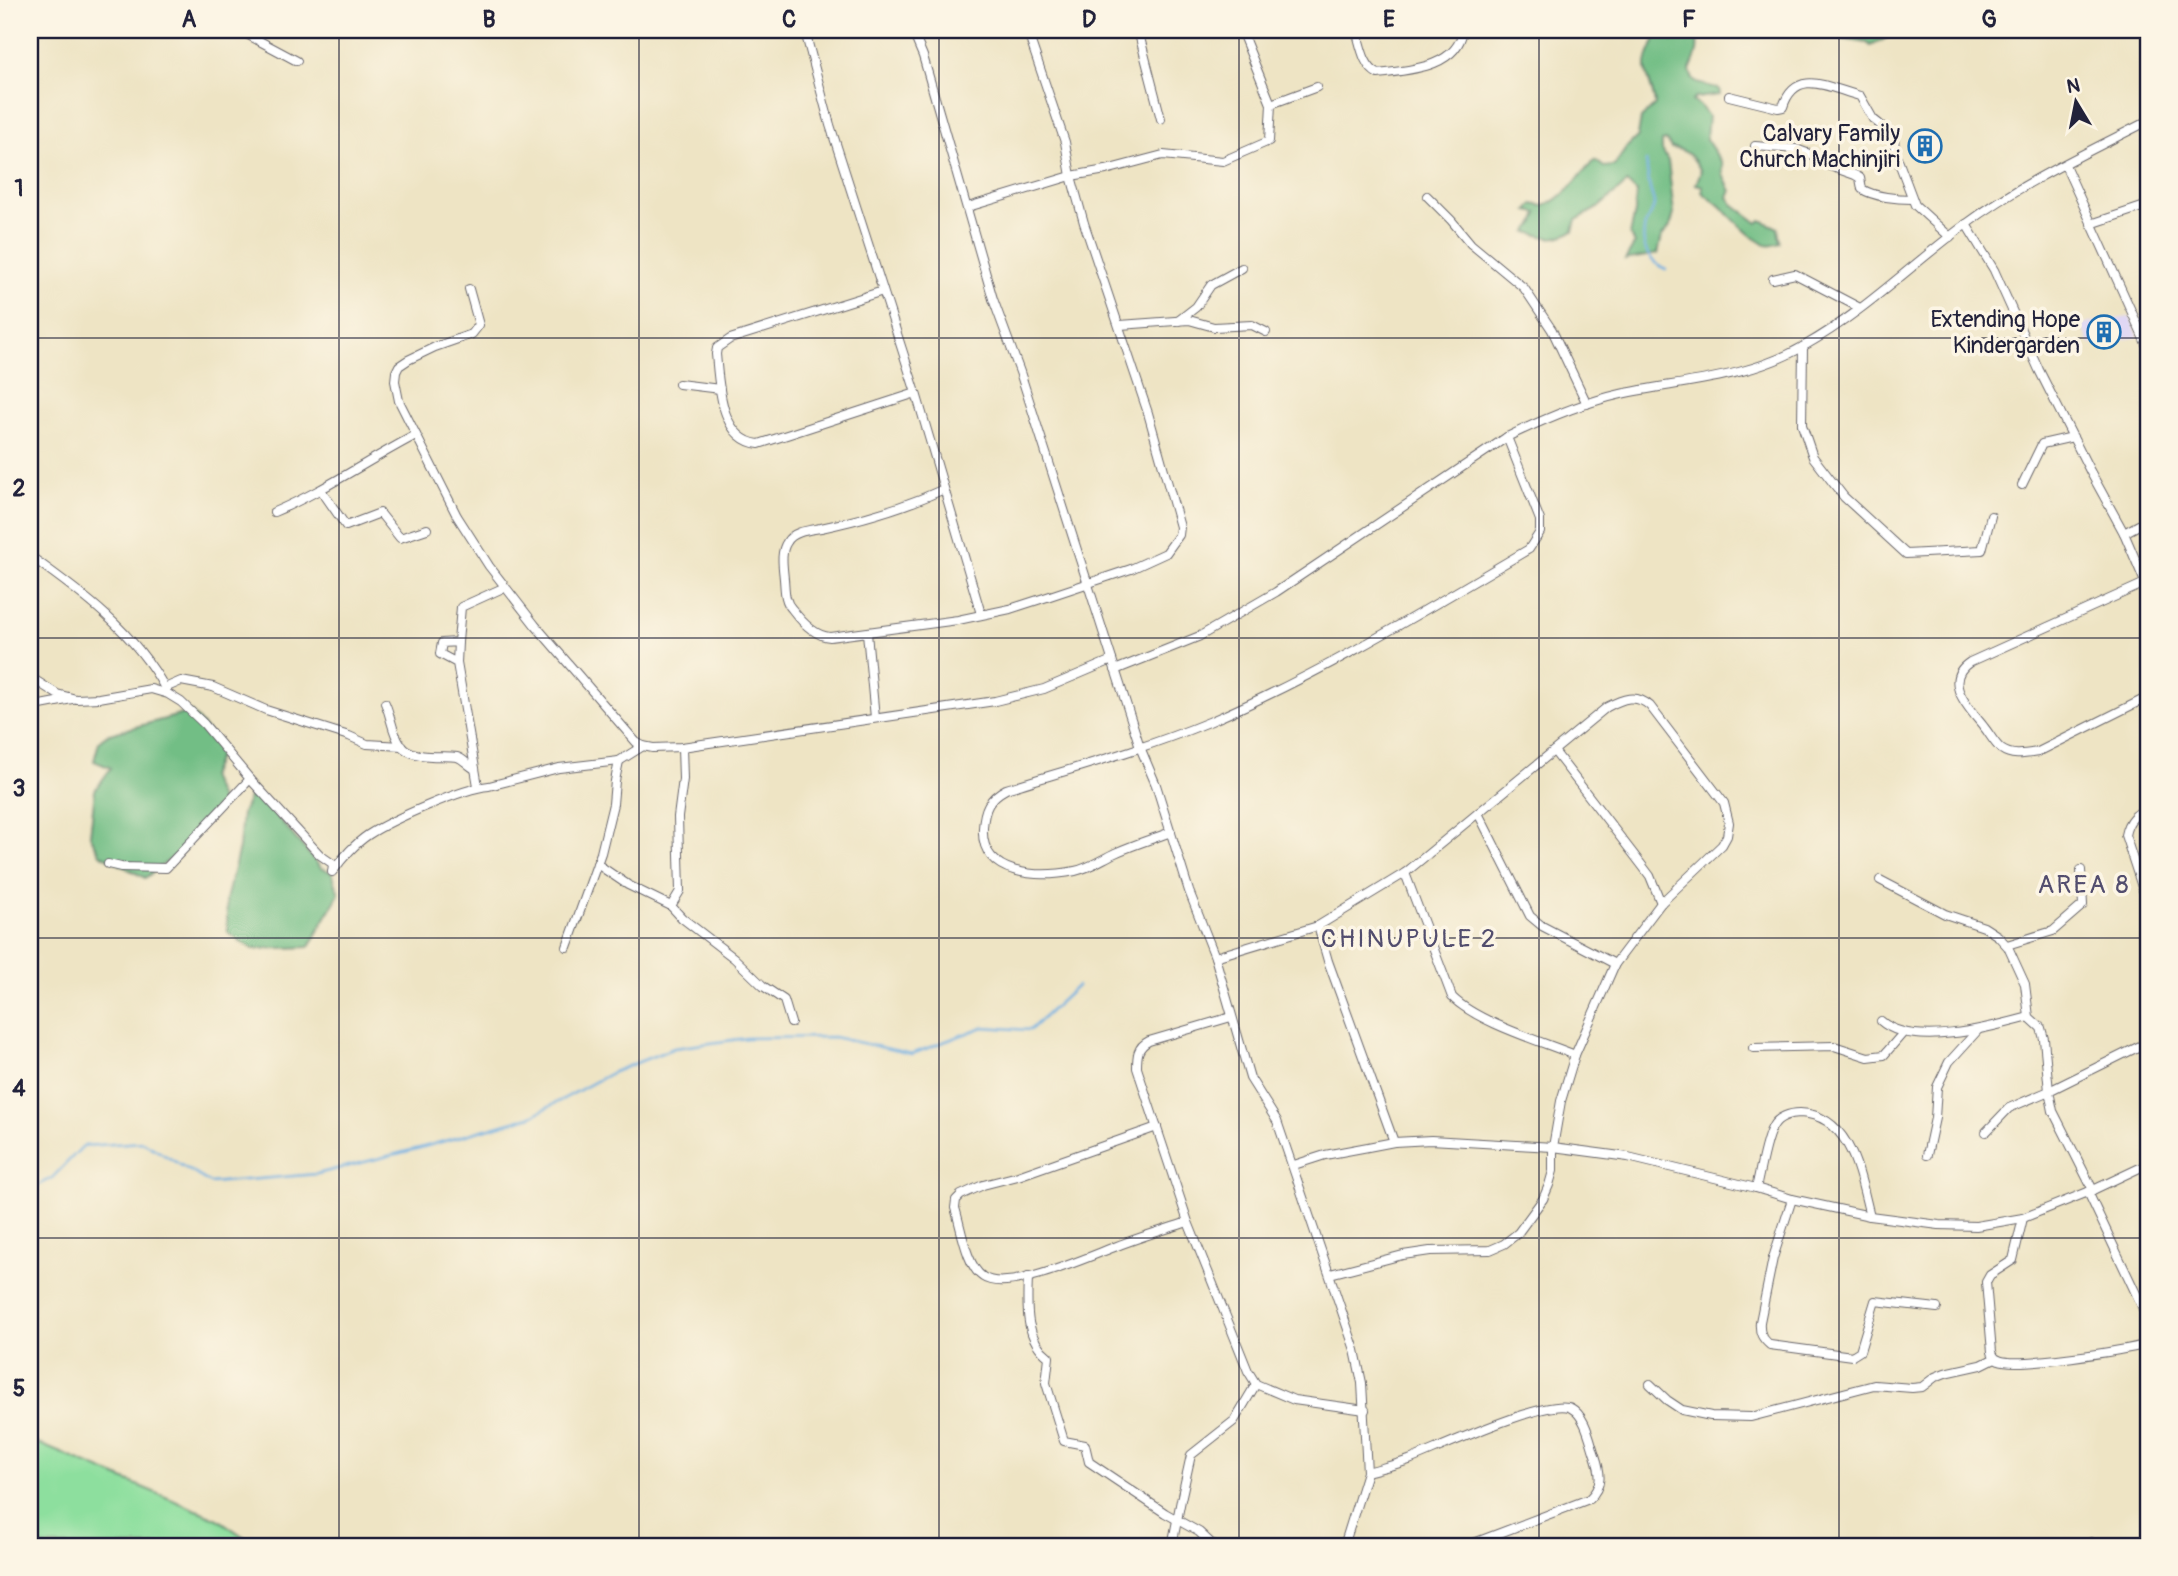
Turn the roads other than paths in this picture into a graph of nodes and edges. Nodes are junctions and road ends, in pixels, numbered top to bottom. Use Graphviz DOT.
graph roads {
  1 [pos="239,30"];
  2 [pos="808,30"];
  3 [pos="912,30"];
  4 [pos="1027,30"];
  5 [pos="1138,30"];
  6 [pos="1241,30"];
  7 [pos="1356,30"];
  8 [pos="1462,30"];
  9 [pos="297,61"];
  10 [pos="1317,87"];
  11 [pos="1729,96"];
  12 [pos="1271,104"];
  13 [pos="1161,118"];
  14 [pos="2148,121"];
  15 [pos="1755,146"];
  16 [pos="2065,165"];
  17 [pos="1071,176"];
  18 [pos="1427,196"];
  19 [pos="1912,199"];
  20 [pos="2148,205"];
  21 [pos="968,207"];
  22 [pos="1966,224"];
  23 [pos="2091,224"];
  24 [pos="1950,237"];
  25 [pos="1242,268"];
  26 [pos="1773,279"];
  27 [pos="469,289"];
  28 [pos="883,290"];
  29 [pos="1860,308"];
  30 [pos="1178,321"];
  31 [pos="1120,325"];
  32 [pos="1266,332"];
  33 [pos="1803,347"];
  34 [pos="2148,348"];
  35 [pos="679,384"];
  36 [pos="720,389"];
  37 [pos="916,393"];
  38 [pos="1587,404"];
  39 [pos="416,435"];
  40 [pos="1507,437"];
  41 [pos="2073,437"];
  42 [pos="2022,485"];
  43 [pos="944,489"];
  44 [pos="321,490"];
  45 [pos="274,512"];
  46 [pos="1991,516"];
  47 [pos="2148,520"];
  48 [pos="427,528"];
  49 [pos="2124,533"];
  50 [pos="30,556"];
  51 [pos="1088,584"];
  52 [pos="2147,586"];
  53 [pos="505,587"];
  54 [pos="981,614"];
  55 [pos="867,633"];
  56 [pos="458,642"];
  57 [pos="1112,660"];
  58 [pos="457,663"];
  59 [pos="1115,670"];
  60 [pos="30,677"];
  61 [pos="166,691"];
  62 [pos="2148,698"];
  63 [pos="76,699"];
  64 [pos="385,703"];
  65 [pos="30,707"];
  66 [pos="875,718"];
  67 [pos="402,746"];
  68 [pos="643,746"];
  69 [pos="682,747"];
  70 [pos="1140,747"];
  71 [pos="1554,751"];
  72 [pos="619,761"];
  73 [pos="475,769"];
  74 [pos="250,779"];
  75 [pos="478,786"];
  76 [pos="2148,808"];
  77 [pos="1478,813"];
  78 [pos="1171,832"];
  79 [pos="108,864"];
  80 [pos="597,864"];
  81 [pos="2081,870"];
  82 [pos="1405,873"];
  83 [pos="1880,880"];
  84 [pos="2148,901"];
  85 [pos="1661,903"];
  86 [pos="671,906"];
  87 [pos="1318,926"];
  88 [pos="2007,946"];
  89 [pos="567,947"];
  90 [pos="1215,957"];
  91 [pos="1615,964"];
  92 [pos="1231,1017"];
  93 [pos="2029,1017"];
  94 [pos="1881,1020"];
  95 [pos="791,1023"];
  96 [pos="1978,1030"];
  97 [pos="1902,1032"];
  98 [pos="2148,1042"];
  99 [pos="1753,1048"];
  100 [pos="1575,1055"];
  101 [pos="2049,1091"];
  102 [pos="1157,1127"];
  103 [pos="1986,1132"];
  104 [pos="1394,1142"];
  105 [pos="1553,1147"];
  106 [pos="1927,1156"];
  107 [pos="2148,1164"];
  108 [pos="1294,1165"];
  109 [pos="1756,1188"];
  110 [pos="2090,1191"];
  111 [pos="1792,1199"];
  112 [pos="1870,1216"];
  113 [pos="2023,1219"];
  114 [pos="1188,1222"];
  115 [pos="1329,1274"];
  116 [pos="1028,1277"];
  117 [pos="1937,1308"];
  118 [pos="2148,1319"];
  119 [pos="2148,1344"];
  120 [pos="1995,1358"];
  121 [pos="1256,1384"];
  122 [pos="1650,1384"];
  123 [pos="1365,1410"];
  124 [pos="1367,1472"];
  125 [pos="1177,1520"];
  126 [pos="1172,1546"];
  127 [pos="1214,1546"];
  128 [pos="1343,1546"];
  129 [pos="1466,1546"];
  1 -- 9 [label="street"];
  2 -- 28 [label="street"];
  3 -- 21 [label="street"];
  4 -- 17 [label="street"];
  5 -- 13 [label="street"];
  6 -- 12 [label="street"];
  7 -- 8 [label="street"];
  10 -- 12 [label="street"];
  11 -- 19 [label="street"];
  12 -- 17 [label="street"];
  14 -- 16 [label="street"];
  15 -- 19 [label="street"];
  16 -- 22 [label="street"];
  16 -- 23 [label="street"];
  17 -- 21 [label="street"];
  17 -- 31 [label="street"];
  18 -- 38 [label="street"];
  19 -- 24 [label="street"];
  20 -- 23 [label="street"];
  21 -- 51 [label="street"];
  22 -- 24 [label="street"];
  22 -- 41 [label="street"];
  23 -- 34 [label="street"];
  24 -- 29 [label="street"];
  25 -- 30 [label="street"];
  26 -- 29 [label="street"];
  27 -- 39 [label="street"];
  28 -- 36 [label="street"];
  28 -- 37 [label="street"];
  29 -- 33 [label="street"];
  30 -- 31 [label="street"];
  30 -- 32 [label="street"];
  31 -- 51 [label="street"];
  33 -- 38 [label="street"];
  33 -- 46 [label="street"];
  35 -- 36 [label="street"];
  36 -- 37 [label="street"];
  37 -- 43 [label="street"];
  38 -- 40 [label="street"];
  39 -- 44 [label="street"];
  39 -- 53 [label="street"];
  40 -- 59 [label="street"];
  40 -- 70 [label="street"];
  41 -- 42 [label="street"];
  41 -- 49 [label="street"];
  43 -- 54 [label="street"];
  43 -- 55 [label="street"];
  44 -- 45 [label="street"];
  44 -- 48 [label="street"];
  47 -- 49 [label="street"];
  49 -- 52 [label="street"];
  50 -- 61 [label="street"];
  51 -- 54 [label="street"];
  51 -- 57 [label="street"];
  52 -- 62 [label="street"];
  53 -- 56 [label="street"];
  53 -- 68 [label="street"];
  54 -- 55 [label="street"];
  55 -- 66 [label="street"];
  56 -- 58 [label="street"];
  56 -- 58 [label="street"];
  57 -- 59 [label="street"];
  57 -- 66 [label="street"];
  58 -- 73 [label="street"];
  59 -- 70 [label="street"];
  60 -- 63 [label="street"];
  61 -- 63 [label="street"];
  61 -- 67 [label="street"];
  61 -- 74 [label="street"];
  63 -- 65 [label="street"];
  64 -- 67 [label="street"];
  66 -- 69 [label="street"];
  67 -- 73 [label="street"];
  68 -- 69 [label="street"];
  68 -- 72 [label="street"];
  69 -- 86 [label="street"];
  70 -- 78 [label="street"];
  70 -- 78 [label="street"];
  71 -- 77 [label="street"];
  71 -- 85 [label="street"];
  71 -- 85 [label="street"];
  72 -- 75 [label="street"];
  72 -- 80 [label="street"];
  73 -- 75 [label="street"];
  74 -- 75 [label="street"];
  74 -- 79 [label="street"];
  76 -- 84 [label="street"];
  77 -- 82 [label="street"];
  77 -- 91 [label="street"];
  78 -- 90 [label="street"];
  80 -- 86 [label="street"];
  80 -- 89 [label="street"];
  81 -- 88 [label="street"];
  82 -- 87 [label="street"];
  82 -- 100 [label="street"];
  83 -- 88 [label="street"];
  85 -- 91 [label="street"];
  86 -- 95 [label="street"];
  87 -- 90 [label="street"];
  87 -- 104 [label="street"];
  88 -- 93 [label="street"];
  90 -- 92 [label="street"];
  91 -- 100 [label="street"];
  92 -- 102 [label="street"];
  92 -- 108 [label="street"];
  93 -- 96 [label="street"];
  93 -- 101 [label="street"];
  94 -- 97 [label="street"];
  96 -- 97 [label="street"];
  96 -- 106 [label="street"];
  97 -- 99 [label="street"];
  98 -- 101 [label="street"];
  100 -- 105 [label="street"];
  101 -- 103 [label="street"];
  101 -- 110 [label="street"];
  102 -- 114 [label="street"];
  102 -- 116 [label="street"];
  104 -- 105 [label="street"];
  104 -- 108 [label="street"];
  105 -- 109 [label="street"];
  105 -- 115 [label="street"];
  107 -- 110 [label="street"];
  108 -- 115 [label="street"];
  109 -- 111 [label="street"];
  109 -- 112 [label="street"];
  110 -- 113 [label="street"];
  110 -- 118 [label="street"];
  111 -- 112 [label="street"];
  111 -- 117 [label="street"];
  112 -- 113 [label="street"];
  113 -- 120 [label="street"];
  114 -- 116 [label="street"];
  114 -- 121 [label="street"];
  115 -- 123 [label="street"];
  116 -- 125 [label="street"];
  119 -- 120 [label="street"];
  120 -- 122 [label="street"];
  121 -- 123 [label="street"];
  121 -- 125 [label="street"];
  123 -- 124 [label="street"];
  124 -- 128 [label="street"];
  124 -- 129 [label="street"];
  125 -- 126 [label="street"];
  125 -- 127 [label="street"];
}
